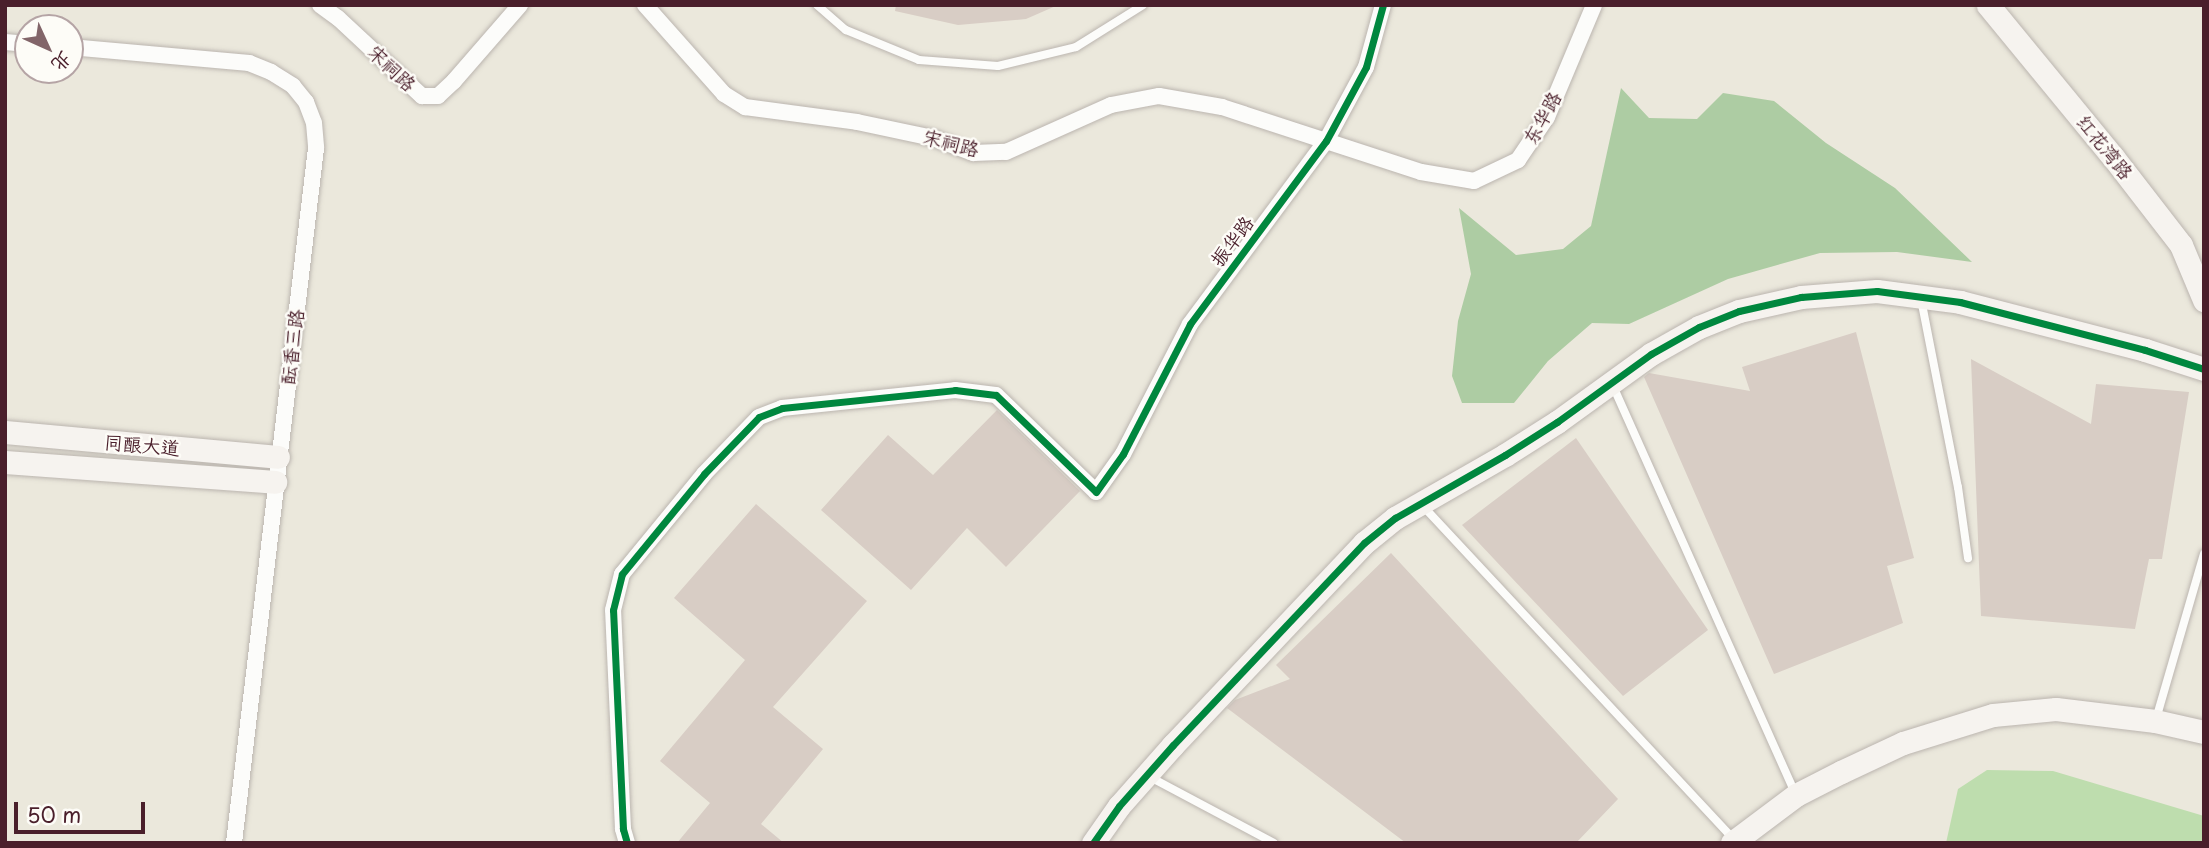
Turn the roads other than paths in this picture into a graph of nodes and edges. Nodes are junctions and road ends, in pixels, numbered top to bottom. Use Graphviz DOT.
graph roads {
  1 [pos="320,5"];
  2 [pos="520,5"];
  3 [pos="645,5"];
  4 [pos="817,5"];
  5 [pos="1143,5"];
  6 [pos="1383,5"];
  7 [pos="1594,5"];
  8 [pos="1988,5"];
  9 [pos="84,48"];
  10 [pos="1326,141"];
  11 [pos="1920,296"];
  12 [pos="2204,300"];
  13 [pos="2204,369"];
  14 [pos="1612,383"];
  15 [pos="5,432"];
  16 [pos="278,457"];
  17 [pos="5,462"];
  18 [pos="275,482"];
  19 [pos="1420,503"];
  20 [pos="2204,554"];
  21 [pos="1968,558"];
  22 [pos="2155,721"];
  23 [pos="2204,732"];
  24 [pos="1147,775"];
  25 [pos="1796,795"];
  26 [pos="1733,842"];
  27 [pos="234,843"];
  28 [pos="626,843"];
  29 [pos="1093,843"];
  30 [pos="1274,843"];
  1 -- 2 [label="street, 宋祠路"];
  3 -- 10 [label="street, 宋祠路"];
  4 -- 5 [label="lane"];
  6 -- 10 [label="street, 振华路"];
  7 -- 10 [label="street, 东华路"];
  8 -- 12 [label="street, 红花湾路"];
  9 -- 16 [label="street, 酝香三路"];
  10 -- 28 [label="street, 振华路"];
  11 -- 13 [label="street"];
  11 -- 14 [label="street"];
  11 -- 21 [label="lane"];
  14 -- 19 [label="street"];
  14 -- 25 [label="lane"];
  15 -- 16 [label="street, 同酿大道"];
  16 -- 18 [label="street, 酝香三路"];
  17 -- 18 [label="street, 同酿大道"];
  18 -- 27 [label="street, 酝香三路"];
  19 -- 24 [label="street"];
  19 -- 26 [label="lane"];
  20 -- 22 [label="lane"];
  22 -- 23 [label="street"];
  22 -- 25 [label="street"];
  24 -- 29 [label="street"];
  24 -- 30 [label="lane"];
  25 -- 26 [label="street"];
}
